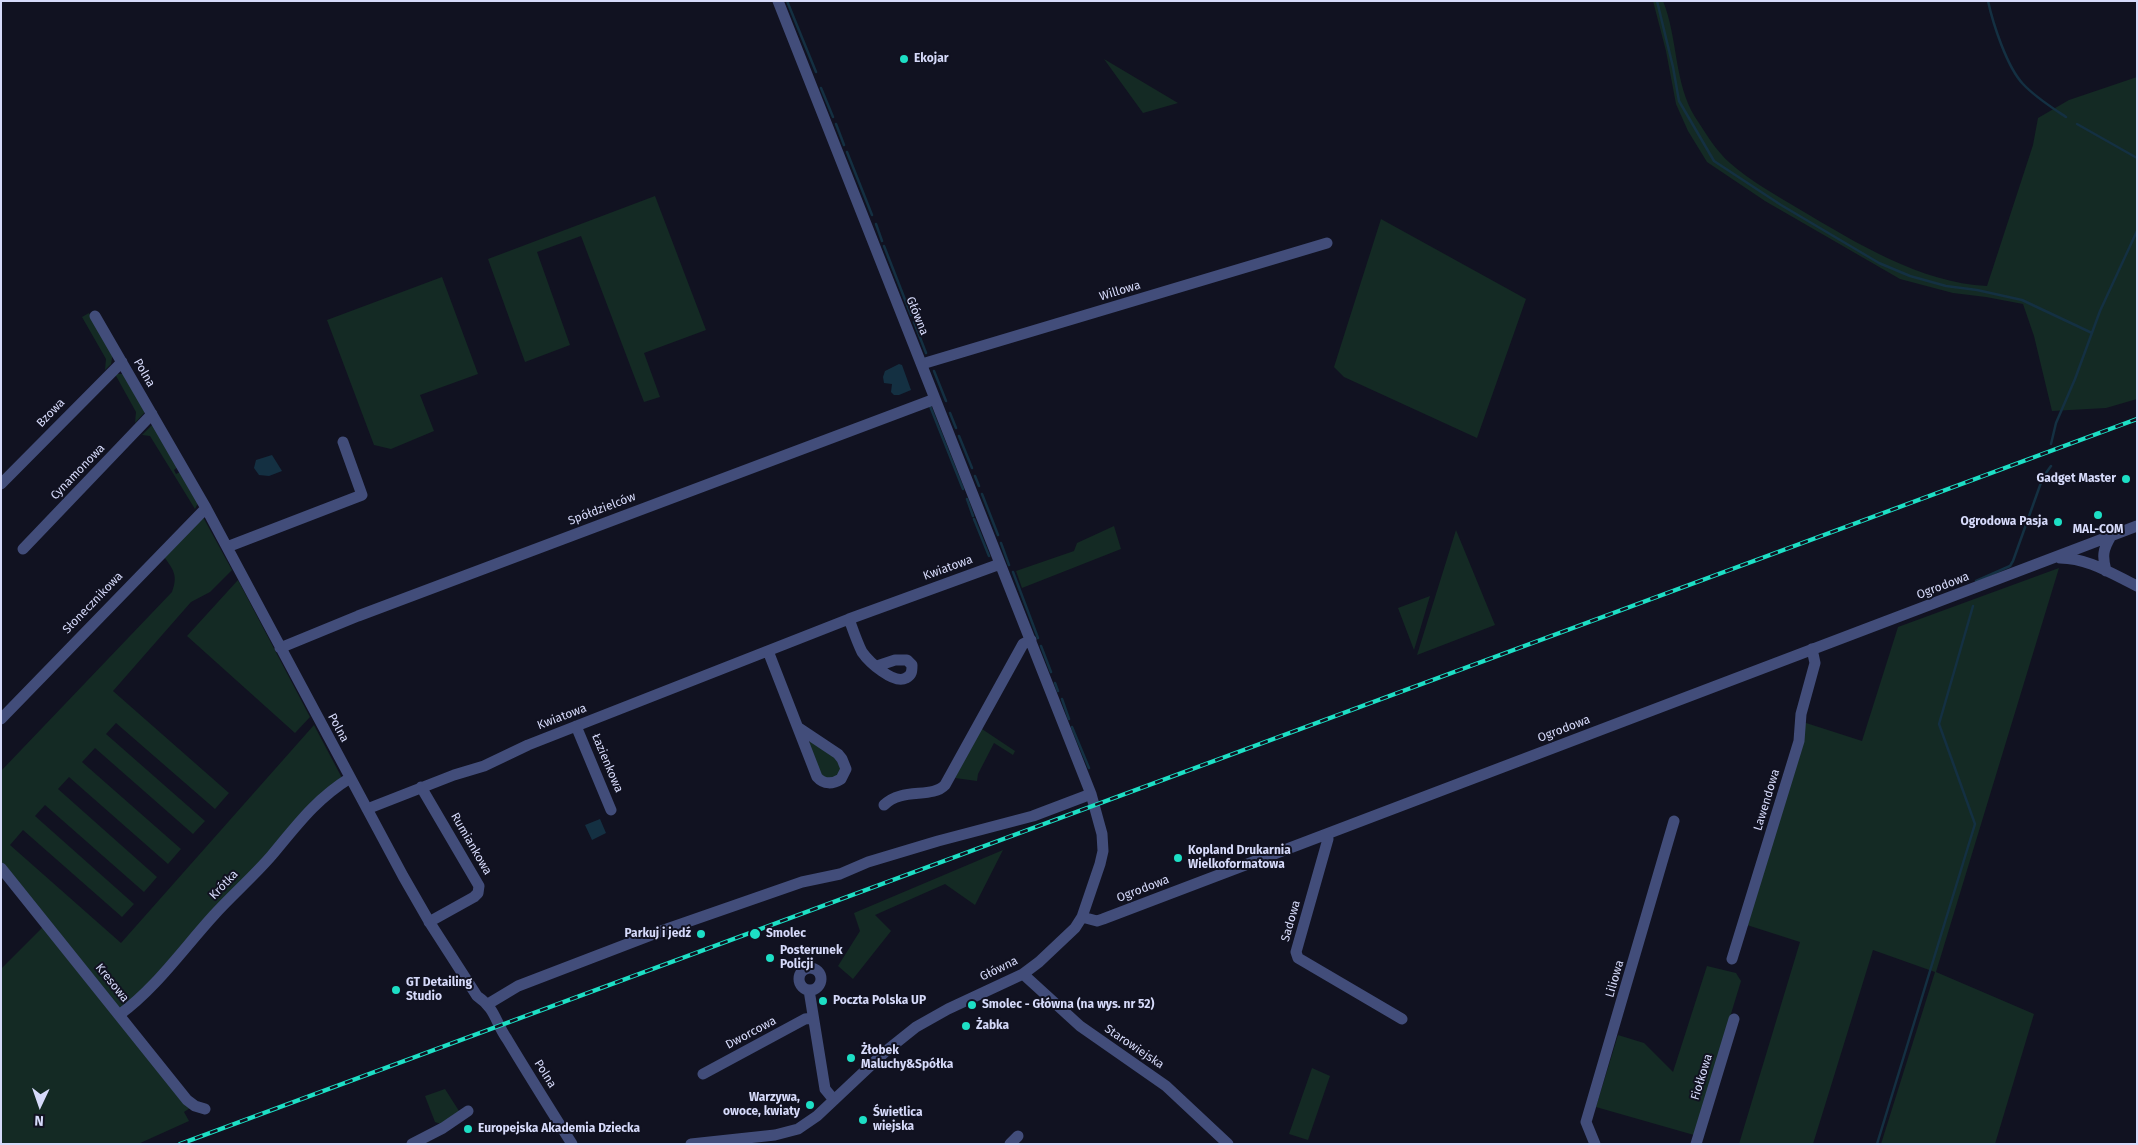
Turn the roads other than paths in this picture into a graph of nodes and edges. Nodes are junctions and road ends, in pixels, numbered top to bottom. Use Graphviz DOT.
graph roads {
  1 [pos="778,1"];
  2 [pos="1326,243"];
  3 [pos="95,316"];
  4 [pos="122,362"];
  5 [pos="922,364"];
  6 [pos="935,398"];
  7 [pos="152,414"];
  8 [pos="343,442"];
  9 [pos="1,484"];
  10 [pos="206,508"];
  11 [pos="2137,526"];
  12 [pos="2111,536"];
  13 [pos="227,547"];
  14 [pos="23,549"];
  15 [pos="2056,558"];
  16 [pos="1000,564"];
  17 [pos="2106,571"];
  18 [pos="2137,586"];
  19 [pos="849,619"];
  20 [pos="1031,640"];
  21 [pos="280,648"];
  22 [pos="1812,649"];
  23 [pos="768,651"];
  24 [pos="877,666"];
  25 [pos="1,719"];
  26 [pos="576,726"];
  27 [pos="799,728"];
  28 [pos="350,778"];
  29 [pos="421,787"];
  30 [pos="1091,794"];
  31 [pos="884,804"];
  32 [pos="367,809"];
  33 [pos="611,810"];
  34 [pos="1674,821"];
  35 [pos="1326,834"];
  36 [pos="1,868"];
  37 [pos="1082,917"];
  38 [pos="429,922"];
  39 [pos="1732,959"];
  40 [pos="1023,974"];
  41 [pos="809,990"];
  42 [pos="488,1004"];
  43 [pos="119,1015"];
  44 [pos="813,1018"];
  45 [pos="1402,1019"];
  46 [pos="1734,1019"];
  47 [pos="703,1074"];
  48 [pos="834,1100"];
  49 [pos="205,1109"];
  50 [pos="468,1111"];
  51 [pos="721,1142"];
  52 [pos="412,1144"];
  53 [pos="572,1144"];
  54 [pos="691,1144"];
  55 [pos="1228,1144"];
  56 [pos="1595,1144"];
  57 [pos="1696,1144"];
  1 -- 5 [label="street, Główna"];
  2 -- 5 [label="street, Willowa"];
  3 -- 4 [label="street, Polna"];
  4 -- 7 [label="street, Polna"];
  4 -- 9 [label="street, Bzowa"];
  5 -- 6 [label="street, Główna"];
  6 -- 16 [label="street, Główna"];
  6 -- 21 [label="street, Spółdzielców"];
  7 -- 10 [label="street, Polna"];
  7 -- 14 [label="street, Cynamonowa"];
  8 -- 13 [label="street"];
  10 -- 13 [label="street, Polna"];
  10 -- 25 [label="street, Słonecznikowa"];
  11 -- 12 [label="street, Ogrodowa"];
  12 -- 15 [label="street, Ogrodowa"];
  12 -- 17 [label="street"];
  13 -- 21 [label="street, Polna"];
  15 -- 17 [label="street, Ogrodowa"];
  15 -- 22 [label="street, Ogrodowa"];
  16 -- 19 [label="street, Kwiatowa"];
  16 -- 20 [label="street, Główna"];
  17 -- 18 [label="street, Ogrodowa"];
  19 -- 23 [label="street, Kwiatowa"];
  19 -- 24 [label="street"];
  20 -- 30 [label="street, Główna"];
  20 -- 31 [label="street"];
  21 -- 28 [label="street, Polna"];
  22 -- 35 [label="street, Ogrodowa"];
  22 -- 39 [label="street, Lawendowa"];
  23 -- 26 [label="street, Kwiatowa"];
  23 -- 27 [label="street"];
  26 -- 29 [label="street, Kwiatowa"];
  26 -- 33 [label="street, Łazienkowa"];
  27 -- 27 [label="street"];
  28 -- 32 [label="street, Polna"];
  28 -- 43 [label="street, Krótka"];
  29 -- 32 [label="street, Kwiatowa"];
  29 -- 38 [label="street, Rumiankowa"];
  30 -- 37 [label="street, Główna"];
  30 -- 42 [label="street"];
  32 -- 38 [label="street, Polna"];
  34 -- 56 [label="street, Liliowa"];
  35 -- 37 [label="street, Ogrodowa"];
  35 -- 45 [label="street, Sadowa"];
  36 -- 43 [label="street, Kresowa"];
  37 -- 40 [label="street, Główna"];
  38 -- 42 [label="street, Polna"];
  40 -- 48 [label="street, Główna"];
  40 -- 55 [label="street, Starowiejska"];
  41 -- 44 [label="street"];
  42 -- 53 [label="street, Polna"];
  43 -- 49 [label="street, Kresowa"];
  44 -- 47 [label="street, Dworcowa"];
  44 -- 48 [label="street"];
  46 -- 57 [label="street, Fiołkowa"];
  48 -- 51 [label="street, Główna"];
  50 -- 52 [label="street"];
  51 -- 54 [label="street, Główna"];
}
